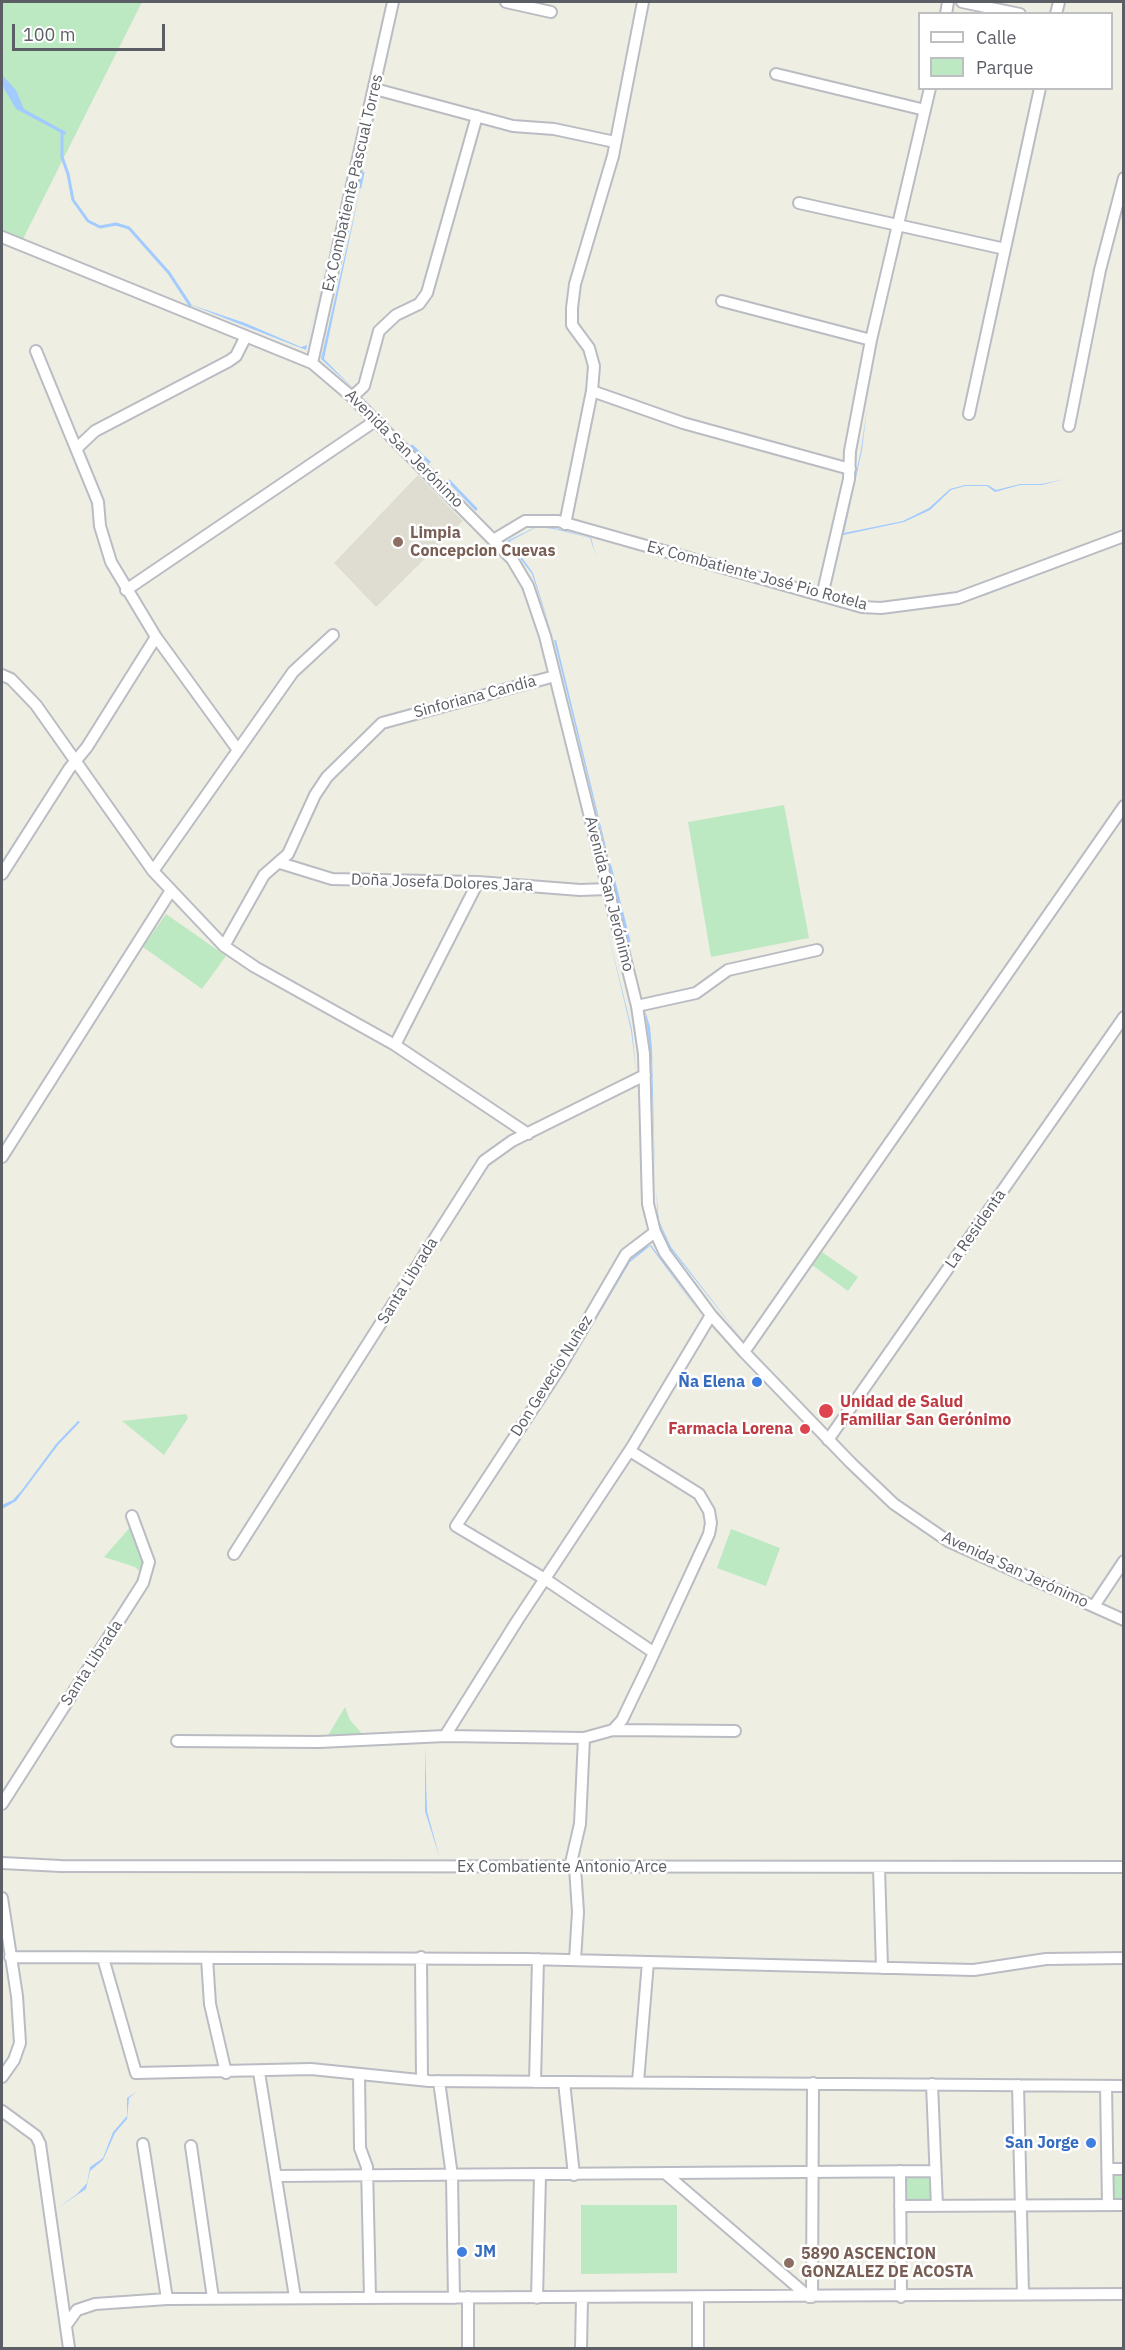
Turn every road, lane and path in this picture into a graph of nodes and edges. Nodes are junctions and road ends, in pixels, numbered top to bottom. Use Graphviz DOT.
graph roads {
  1 [pos="393,2"];
  2 [pos="506,2"];
  3 [pos="644,2"];
  4 [pos="962,2"];
  5 [pos="551,12"];
  6 [pos="1010,12"];
  7 [pos="776,74"];
  8 [pos="375,89"];
  9 [pos="930,90"];
  10 [pos="1040,90"];
  11 [pos="926,110"];
  12 [pos="477,116"];
  13 [pos="615,142"];
  14 [pos="1124,178"];
  15 [pos="799,203"];
  16 [pos="898,225"];
  17 [pos="2,237"];
  18 [pos="1005,249"];
  19 [pos="722,300"];
  20 [pos="245,338"];
  21 [pos="871,340"];
  22 [pos="36,351"];
  23 [pos="312,363"];
  24 [pos="592,391"];
  25 [pos="352,397"];
  26 [pos="969,414"];
  27 [pos="375,421"];
  28 [pos="1069,426"];
  29 [pos="77,448"];
  30 [pos="850,469"];
  31 [pos="565,524"];
  32 [pos="1124,536"];
  33 [pos="495,539"];
  34 [pos="126,590"];
  35 [pos="822,596"];
  36 [pos="333,635"];
  37 [pos="156,637"];
  38 [pos="2,675"];
  39 [pos="555,676"];
  40 [pos="237,750"];
  41 [pos="76,761"];
  42 [pos="1124,806"];
  43 [pos="280,863"];
  44 [pos="153,871"];
  45 [pos="2,874"];
  46 [pos="478,882"];
  47 [pos="608,889"];
  48 [pos="170,892"];
  49 [pos="224,946"];
  50 [pos="818,950"];
  51 [pos="637,1006"];
  52 [pos="1124,1017"];
  53 [pos="395,1045"];
  54 [pos="645,1075"];
  55 [pos="528,1134"];
  56 [pos="2,1157"];
  57 [pos="655,1232"];
  58 [pos="711,1315"];
  59 [pos="744,1352"];
  60 [pos="828,1440"];
  61 [pos="630,1451"];
  62 [pos="132,1516"];
  63 [pos="234,1554"];
  64 [pos="1124,1561"];
  65 [pos="545,1579"];
  66 [pos="1094,1606"];
  67 [pos="1124,1620"];
  68 [pos="653,1652"];
  69 [pos="613,1730"];
  70 [pos="735,1731"];
  71 [pos="445,1736"];
  72 [pos="584,1738"];
  73 [pos="177,1741"];
  74 [pos="2,1803"];
  75 [pos="2,1863"];
  76 [pos="573,1867"];
  77 [pos="879,1867"];
  78 [pos="1124,1867"];
  79 [pos="2,1898"];
  80 [pos="10,1957"];
  81 [pos="103,1958"];
  82 [pos="207,1958"];
  83 [pos="421,1958"];
  84 [pos="1124,1958"];
  85 [pos="538,1959"];
  86 [pos="575,1960"];
  87 [pos="648,1962"];
  88 [pos="882,1968"];
  89 [pos="260,2072"];
  90 [pos="226,2073"];
  91 [pos="359,2074"];
  92 [pos="2,2077"];
  93 [pos="422,2080"];
  94 [pos="438,2081"];
  95 [pos="535,2082"];
  96 [pos="564,2082"];
  97 [pos="638,2082"];
  98 [pos="813,2083"];
  99 [pos="932,2084"];
  100 [pos="1018,2085"];
  101 [pos="1106,2086"];
  102 [pos="1124,2086"];
  103 [pos="2,2111"];
  104 [pos="143,2144"];
  105 [pos="190,2146"];
  106 [pos="1108,2169"];
  107 [pos="1124,2169"];
  108 [pos="900,2171"];
  109 [pos="935,2171"];
  110 [pos="813,2172"];
  111 [pos="666,2174"];
  112 [pos="574,2175"];
  113 [pos="276,2176"];
  114 [pos="367,2176"];
  115 [pos="452,2176"];
  116 [pos="540,2176"];
  117 [pos="937,2205"];
  118 [pos="1021,2205"];
  119 [pos="1108,2205"];
  120 [pos="1124,2205"];
  121 [pos="900,2206"];
  122 [pos="1023,2294"];
  123 [pos="1124,2294"];
  124 [pos="296,2297"];
  125 [pos="370,2297"];
  126 [pos="468,2297"];
  127 [pos="810,2297"];
  128 [pos="901,2297"];
  129 [pos="213,2298"];
  130 [pos="454,2298"];
  131 [pos="537,2298"];
  132 [pos="582,2298"];
  133 [pos="698,2298"];
  134 [pos="167,2299"];
  135 [pos="67,2324"];
  136 [pos="69,2349"];
  137 [pos="468,2349"];
  138 [pos="581,2349"];
  139 [pos="698,2349"];
  1 -- 8 [label="street, Ex Combatiente Pascual Torres"];
  2 -- 5 [label="street"];
  3 -- 13 [label="street"];
  4 -- 6 [label="street"];
  7 -- 11 [label="street"];
  8 -- 12 [label="street"];
  8 -- 23 [label="street, Ex Combatiente Pascual Torres"];
  9 -- 11 [label="street"];
  10 -- 18 [label="street"];
  11 -- 16 [label="street"];
  12 -- 13 [label="street"];
  12 -- 25 [label="street"];
  13 -- 24 [label="street"];
  14 -- 28 [label="street"];
  15 -- 16 [label="street"];
  16 -- 18 [label="street"];
  16 -- 21 [label="street"];
  17 -- 20 [label="street, Avenida San Jerónimo"];
  18 -- 26 [label="street"];
  19 -- 21 [label="street"];
  20 -- 23 [label="street, Avenida San Jerónimo"];
  20 -- 29 [label="street"];
  21 -- 30 [label="street"];
  22 -- 29 [label="street"];
  23 -- 25 [label="street, Avenida San Jerónimo"];
  24 -- 30 [label="street"];
  24 -- 31 [label="street"];
  25 -- 27 [label="street, Avenida San Jerónimo"];
  27 -- 33 [label="street, Avenida San Jerónimo"];
  27 -- 34 [label="street"];
  29 -- 34 [label="street"];
  30 -- 35 [label="street"];
  31 -- 33 [label="street, Ex Combatiente José Pio Rotela"];
  31 -- 35 [label="street, Ex Combatiente José Pio Rotela"];
  32 -- 35 [label="street, Ex Combatiente José Pio Rotela"];
  33 -- 39 [label="street, Avenida San Jerónimo"];
  34 -- 37 [label="street"];
  36 -- 40 [label="street"];
  37 -- 40 [label="street"];
  37 -- 41 [label="street"];
  38 -- 41 [label="street"];
  39 -- 43 [label="street, Sinforiana Candía"];
  39 -- 47 [label="street, Avenida San Jerónimo"];
  40 -- 44 [label="street"];
  41 -- 44 [label="street"];
  41 -- 45 [label="street"];
  42 -- 59 [label="street"];
  43 -- 46 [label="street, Doña Josefa Dolores Jara"];
  43 -- 49 [label="street, Sinforiana Candía"];
  44 -- 48 [label="street"];
  46 -- 47 [label="street, Doña Josefa Dolores Jara"];
  46 -- 53 [label="street"];
  47 -- 51 [label="street, Avenida San Jerónimo"];
  48 -- 49 [label="street"];
  48 -- 56 [label="street"];
  49 -- 53 [label="street"];
  50 -- 51 [label="street"];
  51 -- 54 [label="street, Avenida San Jerónimo"];
  52 -- 60 [label="street, La Residenta"];
  53 -- 55 [label="street"];
  54 -- 55 [label="street, Santa Librada"];
  54 -- 57 [label="street, Avenida San Jerónimo"];
  55 -- 63 [label="street, Santa Librada"];
  57 -- 58 [label="street, Avenida San Jerónimo"];
  57 -- 65 [label="street, Don Gevecio Nuñez"];
  58 -- 59 [label="street, Avenida San Jerónimo"];
  58 -- 61 [label="street"];
  59 -- 60 [label="street, Avenida San Jerónimo"];
  60 -- 66 [label="street, Avenida San Jerónimo"];
  61 -- 65 [label="street"];
  61 -- 68 [label="street"];
  62 -- 74 [label="street, Santa Librada"];
  64 -- 66 [label="street"];
  65 -- 68 [label="street"];
  65 -- 71 [label="street"];
  66 -- 67 [label="street, Avenida San Jerónimo"];
  68 -- 69 [label="street"];
  69 -- 70 [label="street"];
  69 -- 72 [label="street"];
  71 -- 72 [label="street"];
  71 -- 73 [label="street"];
  72 -- 76 [label="street"];
  75 -- 76 [label="street, Ex Combatiente Antonio Arce"];
  76 -- 77 [label="street, Ex Combatiente Antonio Arce"];
  76 -- 86 [label="street"];
  77 -- 78 [label="street, Ex Combatiente Antonio Arce"];
  77 -- 88 [label="street"];
  79 -- 80 [label="street"];
  80 -- 81 [label="street"];
  80 -- 92 [label="street"];
  81 -- 82 [label="street"];
  81 -- 90 [label="street"];
  82 -- 83 [label="street"];
  82 -- 90 [label="street"];
  83 -- 85 [label="street"];
  83 -- 93 [label="street"];
  84 -- 88 [label="street"];
  85 -- 86 [label="street"];
  85 -- 95 [label="street"];
  86 -- 87 [label="street"];
  87 -- 88 [label="street"];
  87 -- 97 [label="street"];
  89 -- 90 [label="street"];
  89 -- 91 [label="street"];
  89 -- 113 [label="street"];
  91 -- 93 [label="street"];
  91 -- 114 [label="street"];
  93 -- 94 [label="street"];
  94 -- 95 [label="street"];
  94 -- 115 [label="street"];
  95 -- 96 [label="street"];
  96 -- 97 [label="street"];
  96 -- 112 [label="street"];
  97 -- 98 [label="street"];
  98 -- 99 [label="street"];
  98 -- 110 [label="street"];
  99 -- 100 [label="street"];
  99 -- 109 [label="street"];
  100 -- 101 [label="street"];
  100 -- 118 [label="street"];
  101 -- 102 [label="street"];
  101 -- 106 [label="street"];
  103 -- 135 [label="street"];
  104 -- 134 [label="street"];
  105 -- 129 [label="street"];
  106 -- 107 [label="street"];
  106 -- 119 [label="street"];
  108 -- 109 [label="street"];
  108 -- 110 [label="street"];
  108 -- 121 [label="street"];
  109 -- 117 [label="street"];
  110 -- 111 [label="street"];
  110 -- 127 [label="street"];
  111 -- 112 [label="street"];
  111 -- 127 [label="street"];
  112 -- 116 [label="street"];
  113 -- 114 [label="street"];
  113 -- 124 [label="street"];
  114 -- 115 [label="street"];
  114 -- 125 [label="street"];
  115 -- 116 [label="street"];
  115 -- 130 [label="street"];
  116 -- 131 [label="street"];
  117 -- 118 [label="street"];
  117 -- 121 [label="street"];
  118 -- 119 [label="street"];
  118 -- 122 [label="street"];
  119 -- 120 [label="street"];
  121 -- 128 [label="street"];
  122 -- 123 [label="street"];
  122 -- 128 [label="street"];
  124 -- 125 [label="street"];
  124 -- 129 [label="street"];
  125 -- 130 [label="street"];
  126 -- 130 [label="street"];
  126 -- 131 [label="street"];
  126 -- 137 [label="street"];
  127 -- 128 [label="street"];
  127 -- 133 [label="street"];
  129 -- 134 [label="street"];
  131 -- 132 [label="street"];
  132 -- 133 [label="street"];
  132 -- 138 [label="street"];
  133 -- 139 [label="street"];
  134 -- 135 [label="street"];
  135 -- 136 [label="street"];
}
